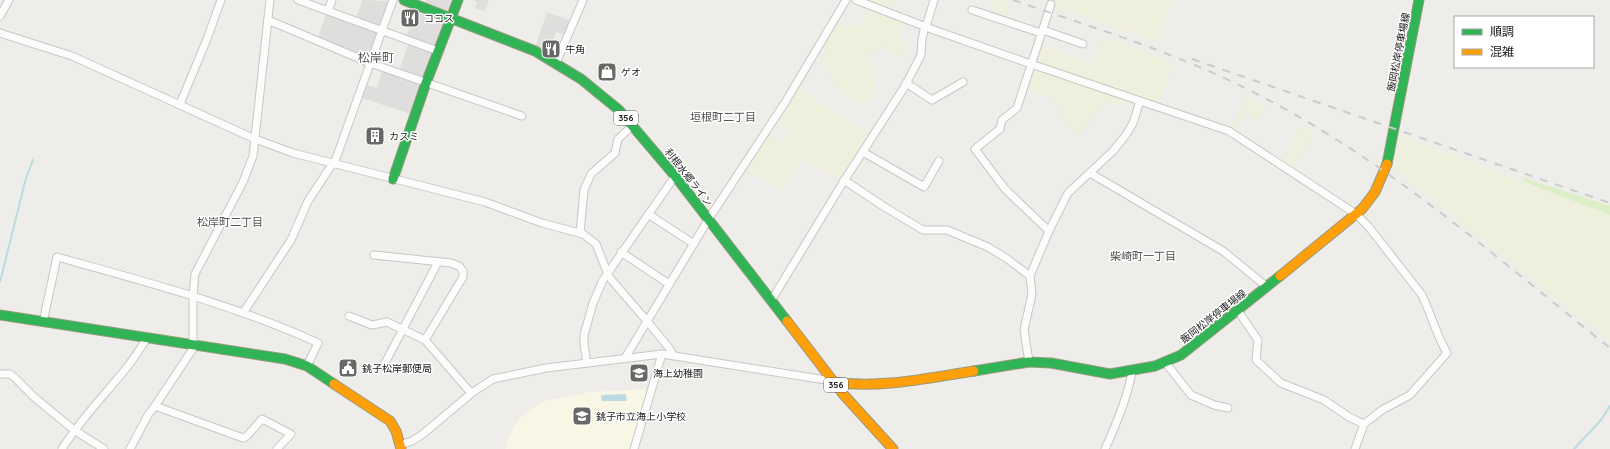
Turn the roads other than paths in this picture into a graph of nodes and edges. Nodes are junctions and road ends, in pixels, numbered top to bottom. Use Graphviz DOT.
graph roads {
  1 [pos="9,0"];
  2 [pos="221,0"];
  3 [pos="270,0"];
  4 [pos="298,0"];
  5 [pos="332,0"];
  6 [pos="393,0"];
  7 [pos="404,0"];
  8 [pos="458,0"];
  9 [pos="583,0"];
  10 [pos="846,0"];
  11 [pos="856,0"];
  12 [pos="934,0"];
  13 [pos="1419,0"];
  14 [pos="1051,4"];
  15 [pos="972,10"];
  16 [pos="328,11"];
  17 [pos="0,16"];
  18 [pos="451,19"];
  19 [pos="268,20"];
  20 [pos="926,27"];
  21 [pos="382,30"];
  22 [pos="1042,31"];
  23 [pos="0,33"];
  24 [pos="1083,44"];
  25 [pos="438,51"];
  26 [pos="370,63"];
  27 [pos="556,63"];
  28 [pos="1031,64"];
  29 [pos="963,82"];
  30 [pos="426,83"];
  31 [pos="906,83"];
  32 [pos="1140,102"];
  33 [pos="180,104"];
  34 [pos="522,116"];
  35 [pos="633,124"];
  36 [pos="255,139"];
  37 [pos="863,152"];
  38 [pos="939,161"];
  39 [pos="334,164"];
  40 [pos="1090,174"];
  41 [pos="675,176"];
  42 [pos="393,179"];
  43 [pos="844,180"];
  44 [pos="648,214"];
  45 [pos="1356,214"];
  46 [pos="708,220"];
  47 [pos="1049,232"];
  48 [pos="580,233"];
  49 [pos="694,244"];
  50 [pos="622,252"];
  51 [pos="374,255"];
  52 [pos="438,262"];
  53 [pos="606,274"];
  54 [pos="1030,276"];
  55 [pos="669,284"];
  56 [pos="1267,287"];
  57 [pos="193,295"];
  58 [pos="771,301"];
  59 [pos="1238,311"];
  60 [pos="243,313"];
  61 [pos="0,315"];
  62 [pos="349,316"];
  63 [pos="647,321"];
  64 [pos="43,322"];
  65 [pos="402,330"];
  66 [pos="147,338"];
  67 [pos="425,340"];
  68 [pos="194,344"];
  69 [pos="662,354"];
  70 [pos="673,355"];
  71 [pos="625,358"];
  72 [pos="1028,362"];
  73 [pos="1165,362"];
  74 [pos="587,363"];
  75 [pos="307,366"];
  76 [pos="383,367"];
  77 [pos="1132,371"];
  78 [pos="0,374"];
  79 [pos="833,382"];
  80 [pos="471,394"];
  81 [pos="155,406"];
  82 [pos="1228,408"];
  83 [pos="1364,424"];
  84 [pos="74,430"];
  85 [pos="400,447"];
  86 [pos="62,449"];
  87 [pos="104,449"];
  88 [pos="130,449"];
  89 [pos="277,449"];
  90 [pos="634,449"];
  91 [pos="893,449"];
  92 [pos="1105,449"];
  93 [pos="1355,449"];
  1 -- 17 [label="street"];
  2 -- 33 [label="street"];
  3 -- 19 [label="street"];
  4 -- 16 [label="street"];
  5 -- 16 [label="street"];
  6 -- 21 [label="street"];
  7 -- 18 [label="main road, 利根水郷ライン / 356"];
  8 -- 18 [label="main road"];
  9 -- 27 [label="street"];
  10 -- 46 [label="street"];
  11 -- 20 [label="street"];
  12 -- 20 [label="street"];
  13 -- 45 [label="main road, 飯岡松岸停車場線"];
  14 -- 22 [label="street"];
  15 -- 22 [label="street"];
  16 -- 21 [label="street"];
  18 -- 25 [label="main road"];
  18 -- 27 [label="main road, 利根水郷ライン / 356"];
  19 -- 26 [label="street"];
  19 -- 36 [label="street"];
  20 -- 28 [label="street"];
  20 -- 31 [label="street"];
  21 -- 25 [label="street"];
  21 -- 26 [label="street"];
  22 -- 24 [label="street"];
  22 -- 28 [label="street"];
  23 -- 33 [label="street"];
  25 -- 30 [label="main road"];
  26 -- 30 [label="street"];
  26 -- 39 [label="street"];
  27 -- 35 [label="main road, 利根水郷ライン / 356"];
  28 -- 32 [label="street"];
  28 -- 47 [label="street"];
  29 -- 31 [label="street"];
  30 -- 34 [label="street"];
  30 -- 42 [label="main road"];
  31 -- 37 [label="street"];
  32 -- 40 [label="street"];
  32 -- 45 [label="street"];
  33 -- 36 [label="street"];
  35 -- 41 [label="main road, 利根水郷ライン / 356"];
  35 -- 48 [label="street"];
  36 -- 39 [label="street"];
  36 -- 57 [label="street"];
  37 -- 38 [label="street"];
  37 -- 43 [label="street"];
  39 -- 42 [label="street"];
  39 -- 60 [label="street"];
  40 -- 47 [label="street"];
  40 -- 56 [label="street"];
  41 -- 44 [label="street"];
  41 -- 46 [label="main road, 利根水郷ライン / 356"];
  42 -- 48 [label="street"];
  43 -- 54 [label="street"];
  43 -- 58 [label="street"];
  44 -- 49 [label="street"];
  44 -- 50 [label="street"];
  45 -- 56 [label="main road, 飯岡松岸停車場線"];
  45 -- 83 [label="street"];
  46 -- 49 [label="street"];
  46 -- 58 [label="main road, 利根水郷ライン / 356"];
  47 -- 54 [label="street"];
  48 -- 53 [label="street"];
  49 -- 55 [label="street"];
  50 -- 53 [label="street"];
  50 -- 55 [label="street"];
  51 -- 52 [label="street"];
  52 -- 65 [label="street"];
  52 -- 67 [label="street"];
  53 -- 63 [label="street"];
  53 -- 74 [label="street"];
  54 -- 72 [label="street"];
  55 -- 63 [label="street"];
  56 -- 59 [label="main road, 飯岡松岸停車場線"];
  57 -- 60 [label="street"];
  57 -- 64 [label="street"];
  57 -- 68 [label="street"];
  58 -- 79 [label="main road, 利根水郷ライン / 356"];
  59 -- 73 [label="main road, 飯岡松岸停車場線"];
  59 -- 83 [label="street"];
  60 -- 75 [label="street"];
  61 -- 64 [label="main road"];
  62 -- 65 [label="street"];
  63 -- 70 [label="street"];
  63 -- 71 [label="street"];
  64 -- 66 [label="main road"];
  65 -- 67 [label="street"];
  65 -- 76 [label="street"];
  66 -- 68 [label="main road"];
  66 -- 84 [label="street"];
  67 -- 80 [label="street"];
  68 -- 75 [label="main road"];
  68 -- 81 [label="street"];
  69 -- 70 [label="street"];
  69 -- 71 [label="street"];
  69 -- 90 [label="street"];
  70 -- 79 [label="street"];
  71 -- 74 [label="street"];
  72 -- 77 [label="main road, 飯岡松岸停車場線"];
  72 -- 79 [label="main road, 飯岡松岸停車場線"];
  73 -- 77 [label="main road, 飯岡松岸停車場線"];
  73 -- 82 [label="street"];
  74 -- 80 [label="street"];
  75 -- 85 [label="main road"];
  77 -- 92 [label="street"];
  78 -- 84 [label="street"];
  79 -- 91 [label="main road, 利根水郷ライン / 356"];
  80 -- 85 [label="street"];
  81 -- 88 [label="street"];
  81 -- 89 [label="street"];
  83 -- 93 [label="street"];
  84 -- 86 [label="street"];
  84 -- 87 [label="street"];
}
